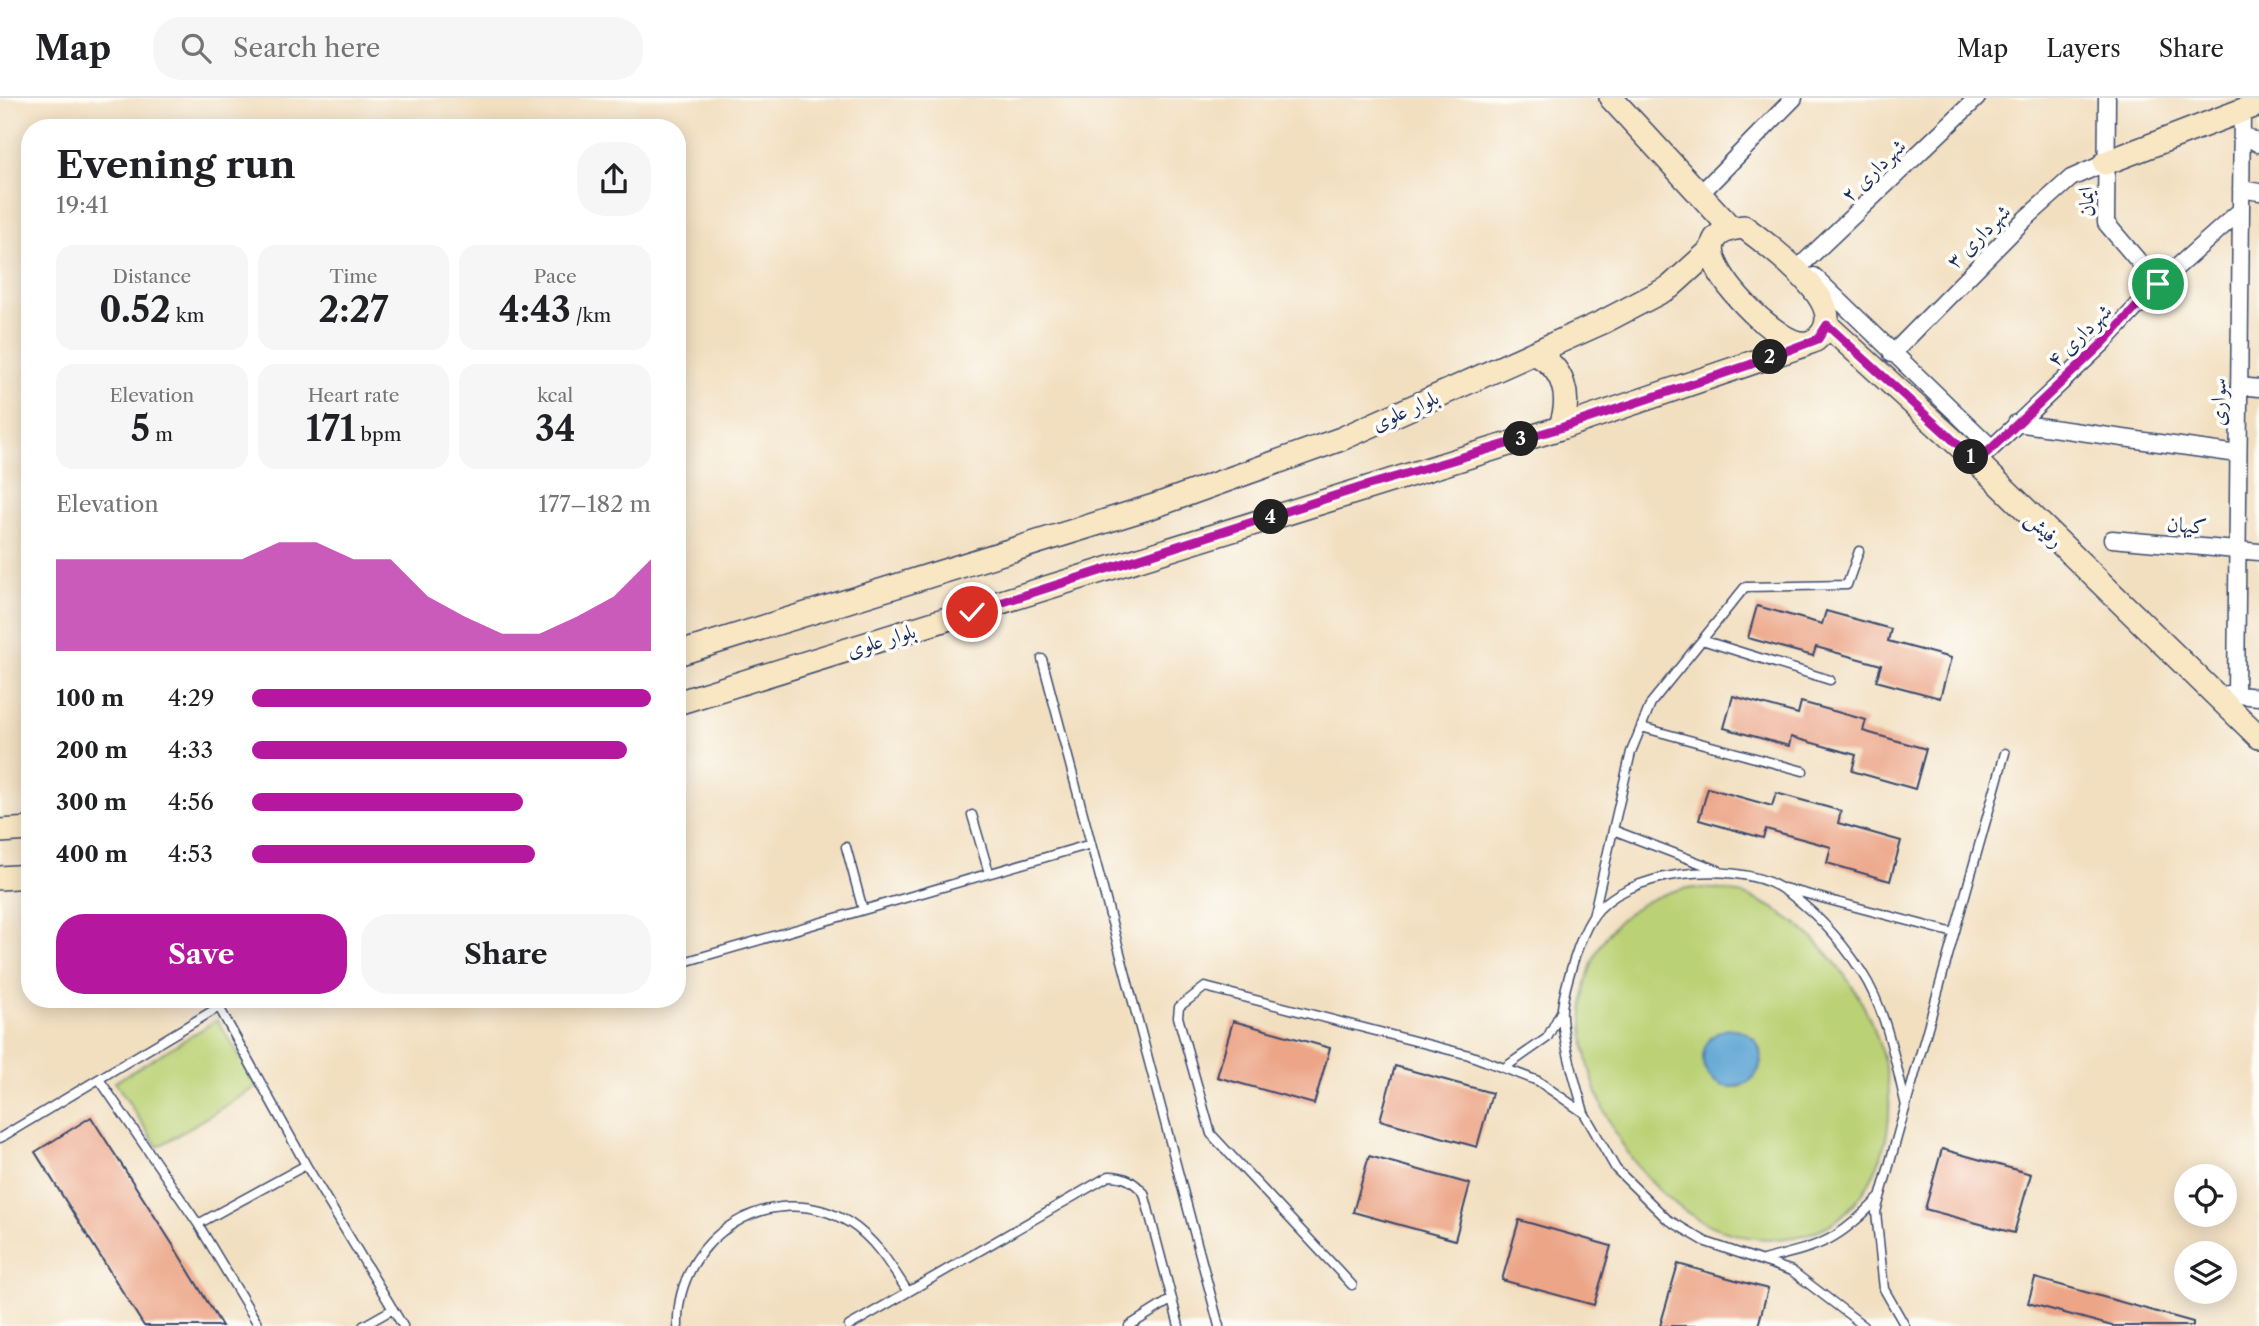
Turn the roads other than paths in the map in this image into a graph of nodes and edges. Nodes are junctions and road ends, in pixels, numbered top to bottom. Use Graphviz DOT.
graph roads {
  1 [pos="1611,98"];
  2 [pos="1794,98"];
  3 [pos="1977,98"];
  4 [pos="2107,98"];
  5 [pos="2250,107"];
  6 [pos="2242,134"];
  7 [pos="2259,144"];
  8 [pos="2105,163"];
  9 [pos="2241,189"];
  10 [pos="2259,192"];
  11 [pos="1700,194"];
  12 [pos="2241,210"];
  13 [pos="1731,228"];
  14 [pos="1712,250"];
  15 [pos="1799,268"];
  16 [pos="2158,284"];
  17 [pos="1827,325"];
  18 [pos="1804,345"];
  19 [pos="1533,353"];
  20 [pos="1892,354"];
  21 [pos="2239,386"];
  22 [pos="2259,388"];
  23 [pos="2016,423"];
  24 [pos="1560,428"];
  25 [pos="2238,454"];
  26 [pos="1984,455"];
  27 [pos="2112,539"];
  28 [pos="2238,550"];
  29 [pos="1858,551"];
  30 [pos="2259,552"];
  31 [pos="1702,640"];
  32 [pos="686,651"];
  33 [pos="1042,659"];
  34 [pos="1830,680"];
  35 [pos="2225,694"];
  36 [pos="2259,697"];
  37 [pos="686,700"];
  38 [pos="1641,727"];
  39 [pos="2259,737"];
  40 [pos="2005,753"];
  41 [pos="1803,771"];
  42 [pos="972,815"];
  43 [pos="21,830"];
  44 [pos="1613,830"];
  45 [pos="0,831"];
  46 [pos="1091,844"];
  47 [pos="846,847"];
  48 [pos="1723,872"];
  49 [pos="989,873"];
  50 [pos="21,877"];
  51 [pos="0,878"];
  52 [pos="1778,886"];
  53 [pos="863,910"];
  54 [pos="1593,916"];
  55 [pos="1955,933"];
  56 [pos="686,961"];
  57 [pos="217,1008"];
  58 [pos="220,1008"];
  59 [pos="1562,1010"];
  60 [pos="1504,1068"];
  61 [pos="99,1079"];
  62 [pos="1906,1107"];
  63 [pos="1584,1113"];
  64 [pos="0,1138"];
  65 [pos="306,1165"];
  66 [pos="1880,1197"];
  67 [pos="198,1224"];
  68 [pos="1761,1261"];
  69 [pos="1352,1285"];
  70 [pos="908,1292"];
  71 [pos="1172,1299"];
  72 [pos="393,1309"];
  73 [pos="1903,1323"];
  74 [pos="259,1326"];
  75 [pos="363,1326"];
  76 [pos="403,1326"];
  77 [pos="678,1326"];
  78 [pos="849,1326"];
  79 [pos="1129,1326"];
  80 [pos="1179,1326"];
  81 [pos="1219,1326"];
  82 [pos="1864,1326"];
  83 [pos="1892,1326"];
  1 -- 11 [label="main road"];
  2 -- 11 [label="street"];
  3 -- 15 [label="street, شهرداری ۲"];
  4 -- 8 [label="street, ایمان"];
  5 -- 6 [label="street, سواری"];
  5 -- 8 [label="main road"];
  6 -- 7 [label="street"];
  6 -- 9 [label="street, سواری"];
  8 -- 16 [label="street, ایمان"];
  8 -- 20 [label="street, شهرداری ۳"];
  9 -- 10 [label="street"];
  9 -- 12 [label="street, سواری"];
  11 -- 13 [label="main road"];
  12 -- 16 [label="street, شهرداری ۴"];
  12 -- 21 [label="street, سواری"];
  13 -- 14 [label="main road, بلوار علوی"];
  13 -- 15 [label="main road"];
  14 -- 18 [label="main road"];
  14 -- 19 [label="main road, بلوار علوی"];
  15 -- 17 [label="main road"];
  15 -- 20 [label="street"];
  16 -- 23 [label="street, شهرداری ۴"];
  17 -- 18 [label="main road"];
  17 -- 26 [label="main road, رفیش"];
  18 -- 24 [label="main road, بلوار علوی"];
  19 -- 24 [label="main road"];
  19 -- 32 [label="main road, بلوار علوی"];
  20 -- 26 [label="street"];
  21 -- 22 [label="street"];
  21 -- 25 [label="street, سواری"];
  23 -- 25 [label="street"];
  23 -- 26 [label="street, شهرداری ۴"];
  24 -- 37 [label="main road, بلوار علوی"];
  25 -- 28 [label="street, سواری"];
  26 -- 35 [label="main road, رفیش"];
  27 -- 28 [label="street, کیهان"];
  28 -- 30 [label="street, کیهان"];
  28 -- 35 [label="street, سواری"];
  29 -- 31 [label="lane"];
  31 -- 34 [label="lane"];
  31 -- 38 [label="lane"];
  33 -- 46 [label="lane"];
  35 -- 36 [label="street"];
  35 -- 39 [label="main road, رفیش"];
  38 -- 41 [label="lane"];
  38 -- 44 [label="lane"];
  40 -- 55 [label="lane"];
  42 -- 49 [label="lane"];
  43 -- 45 [label="main road"];
  44 -- 48 [label="lane"];
  44 -- 54 [label="lane"];
  46 -- 49 [label="lane"];
  46 -- 81 [label="lane"];
  47 -- 53 [label="lane"];
  48 -- 52 [label="lane"];
  48 -- 54 [label="lane"];
  49 -- 53 [label="lane"];
  50 -- 51 [label="main road"];
  52 -- 55 [label="lane"];
  52 -- 62 [label="lane"];
  53 -- 56 [label="lane"];
  54 -- 59 [label="lane"];
  55 -- 62 [label="lane"];
  57 -- 61 [label="lane"];
  58 -- 65 [label="lane"];
  59 -- 60 [label="lane"];
  59 -- 63 [label="lane"];
  60 -- 63 [label="lane"];
  60 -- 69 [label="lane"];
  61 -- 64 [label="lane"];
  61 -- 67 [label="lane"];
  62 -- 66 [label="lane"];
  63 -- 68 [label="lane"];
  65 -- 67 [label="lane"];
  65 -- 72 [label="lane"];
  66 -- 68 [label="lane"];
  66 -- 73 [label="lane"];
  67 -- 74 [label="lane"];
  68 -- 82 [label="lane"];
  70 -- 71 [label="lane"];
  70 -- 77 [label="lane"];
  70 -- 78 [label="lane"];
  71 -- 79 [label="lane"];
  71 -- 80 [label="lane"];
  72 -- 75 [label="lane"];
  72 -- 76 [label="lane"];
  73 -- 83 [label="lane"];
}
